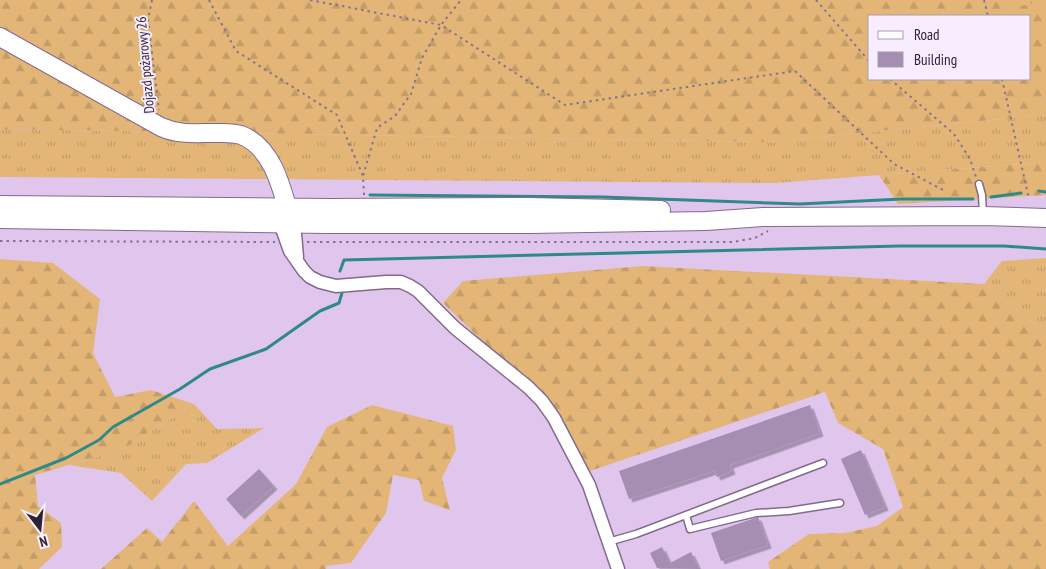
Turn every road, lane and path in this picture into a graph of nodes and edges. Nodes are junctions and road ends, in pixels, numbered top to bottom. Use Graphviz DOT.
graph roads {
  1 [pos="152,0"];
  2 [pos="209,0"];
  3 [pos="310,0"];
  4 [pos="461,0"];
  5 [pos="816,0"];
  6 [pos="984,0"];
  7 [pos="988,15"];
  8 [pos="441,25"];
  9 [pos="0,37"];
  10 [pos="868,60"];
  11 [pos="891,80"];
  12 [pos="1002,80"];
  13 [pos="161,127"];
  14 [pos="363,176"];
  15 [pos="979,184"];
  16 [pos="945,191"];
  17 [pos="1029,199"];
  18 [pos="0,205"];
  19 [pos="365,207"];
  20 [pos="284,215"];
  21 [pos="983,216"];
  22 [pos="764,217"];
  23 [pos="1044,217"];
  24 [pos="0,219"];
  25 [pos="0,241"];
  26 [pos="282,242"];
  27 [pos="823,463"];
  28 [pos="840,503"];
  29 [pos="686,515"];
  30 [pos="608,542"];
  31 [pos="618,569"];
  1 -- 13 [label="path, Dojazd pożarowy 26"];
  2 -- 14 [label="path"];
  3 -- 8 [label="path"];
  4 -- 8 [label="path"];
  5 -- 10 [label="path"];
  6 -- 7 [label="path"];
  8 -- 14 [label="path"];
  8 -- 16 [label="path"];
  9 -- 13 [label="main road"];
  11 -- 15 [label="path"];
  12 -- 17 [label="path"];
  13 -- 20 [label="main road"];
  14 -- 19 [label="path"];
  15 -- 21 [label="lane"];
  18 -- 20 [label="main road"];
  19 -- 20 [label="main road"];
  19 -- 22 [label="main road"];
  20 -- 22 [label="main road"];
  20 -- 24 [label="main road"];
  20 -- 30 [label="street"];
  21 -- 22 [label="main road"];
  21 -- 23 [label="main road"];
  25 -- 26 [label="path"];
  27 -- 29 [label="lane"];
  28 -- 29 [label="lane"];
  29 -- 30 [label="lane"];
  30 -- 31 [label="street"];
}
